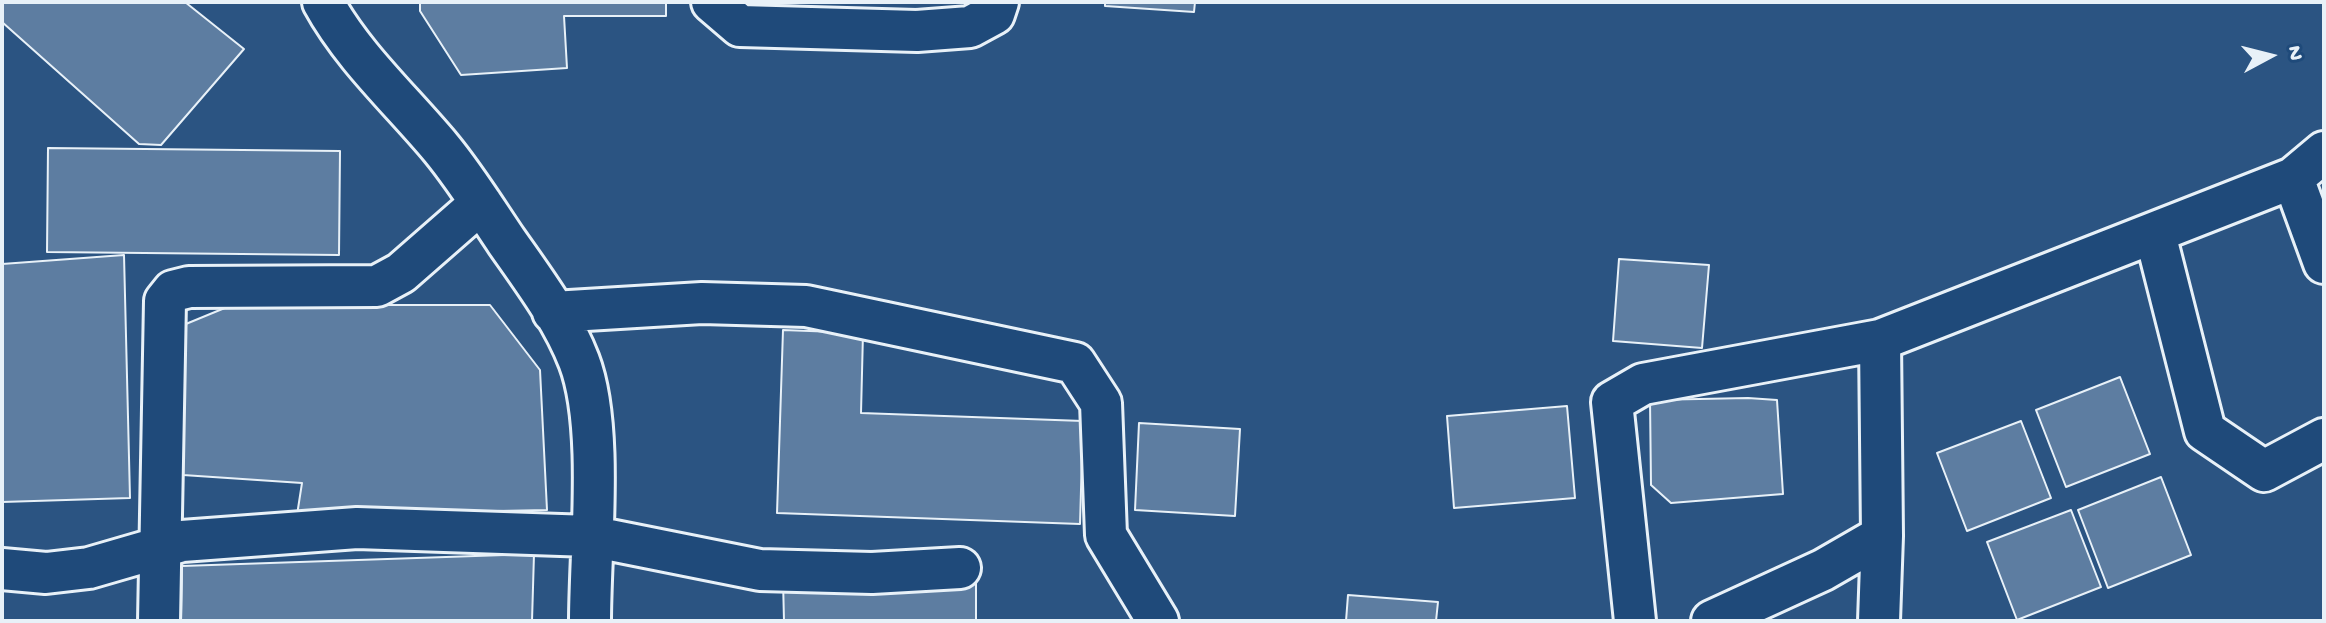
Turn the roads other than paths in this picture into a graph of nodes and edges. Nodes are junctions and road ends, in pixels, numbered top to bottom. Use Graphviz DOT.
graph roads {
  1 [pos="323,2"];
  2 [pos="712,2"];
  3 [pos="998,2"];
  4 [pos="2324,152"];
  5 [pos="2293,178"];
  6 [pos="481,203"];
  7 [pos="2155,234"];
  8 [pos="2324,263"];
  9 [pos="553,312"];
  10 [pos="1880,340"];
  11 [pos="2324,439"];
  12 [pos="590,536"];
  13 [pos="1882,536"];
  14 [pos="160,547"];
  15 [pos="960,568"];
  16 [pos="2,569"];
  17 [pos="159,621"];
  18 [pos="590,621"];
  19 [pos="1158,621"];
  20 [pos="1635,621"];
  21 [pos="1712,621"];
  22 [pos="1879,621"];
  1 -- 6 [label="street"];
  2 -- 3 [label="street"];
  4 -- 5 [label="street"];
  5 -- 7 [label="street"];
  5 -- 8 [label="street"];
  6 -- 9 [label="street"];
  6 -- 14 [label="street"];
  7 -- 10 [label="street"];
  7 -- 11 [label="street"];
  9 -- 12 [label="street"];
  9 -- 19 [label="street"];
  10 -- 13 [label="street"];
  10 -- 20 [label="street"];
  12 -- 14 [label="street"];
  12 -- 15 [label="street"];
  12 -- 18 [label="street"];
  13 -- 21 [label="street"];
  13 -- 22 [label="street"];
  14 -- 16 [label="street"];
  14 -- 17 [label="street"];
}
